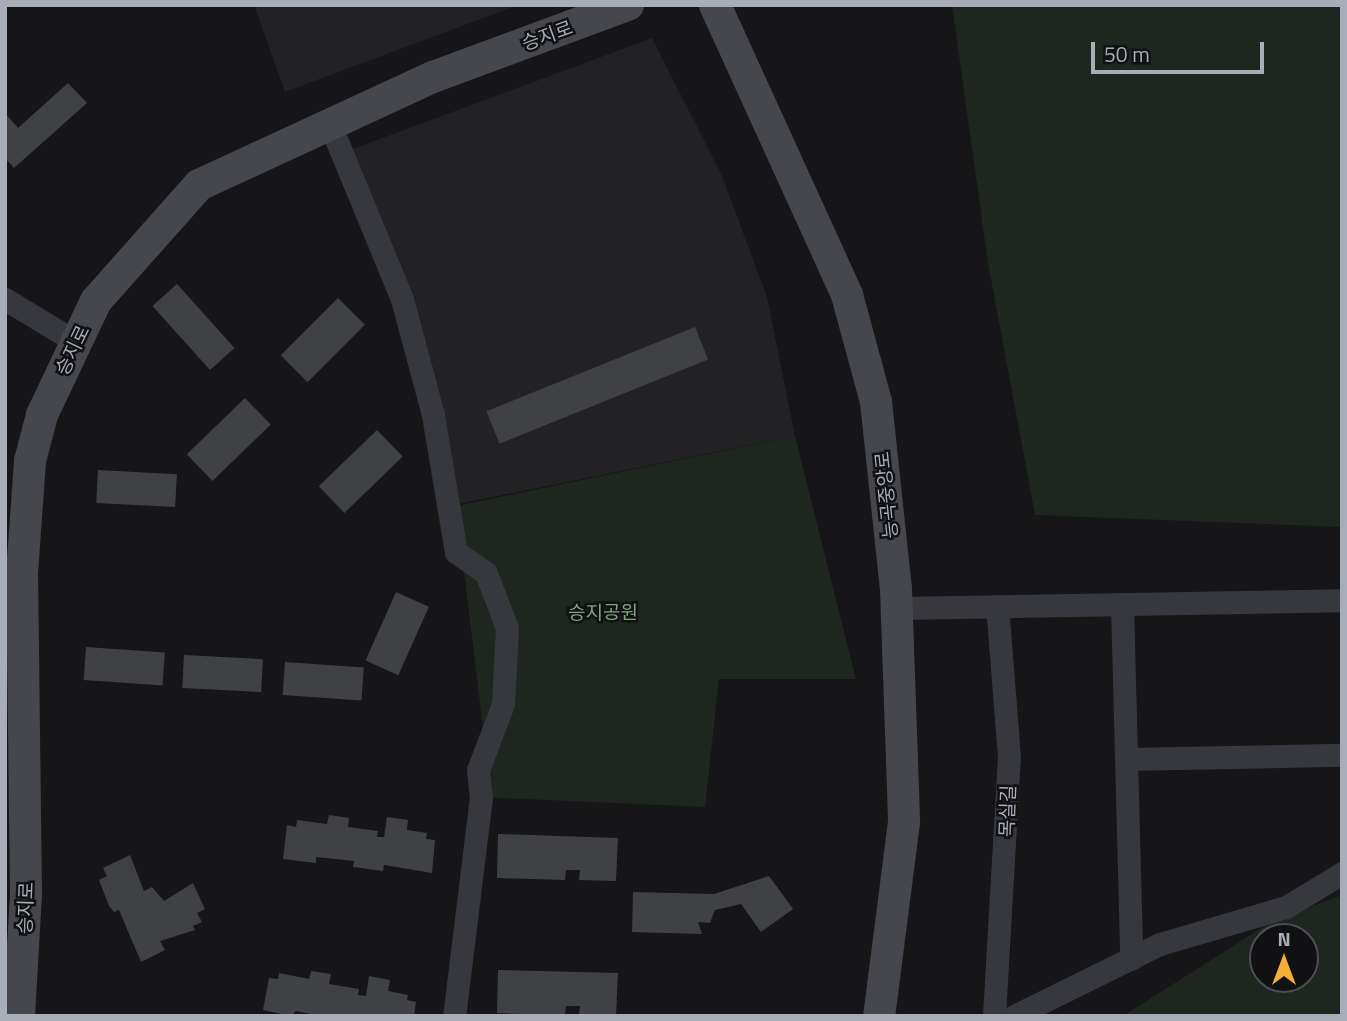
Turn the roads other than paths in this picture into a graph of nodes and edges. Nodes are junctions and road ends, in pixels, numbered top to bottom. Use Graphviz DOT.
graph roads {
  1 [pos="628,5"];
  2 [pos="715,5"];
  3 [pos="329,122"];
  4 [pos="5,299"];
  5 [pos="76,342"];
  6 [pos="1342,600"];
  7 [pos="1122,604"];
  8 [pos="997,606"];
  9 [pos="896,608"];
  10 [pos="1342,755"];
  11 [pos="1126,759"];
  12 [pos="15,800"];
  13 [pos="1342,873"];
  14 [pos="1131,959"];
  15 [pos="19,1016"];
  16 [pos="454,1016"];
  17 [pos="879,1016"];
  18 [pos="994,1016"];
  19 [pos="1014,1016"];
  1 -- 3 [label="street, 승지로"];
  2 -- 9 [label="street, 능곡중앙로"];
  3 -- 5 [label="street, 승지로"];
  3 -- 16 [label="street"];
  4 -- 5 [label="street"];
  5 -- 12 [label="street, 승지로"];
  6 -- 7 [label="street"];
  7 -- 8 [label="street"];
  7 -- 11 [label="street"];
  8 -- 9 [label="street"];
  8 -- 18 [label="street, 목실길"];
  9 -- 17 [label="street, 능곡중앙로"];
  10 -- 11 [label="street"];
  11 -- 14 [label="street"];
  12 -- 15 [label="street, 승지로"];
  13 -- 14 [label="street"];
  14 -- 19 [label="street"];
}
